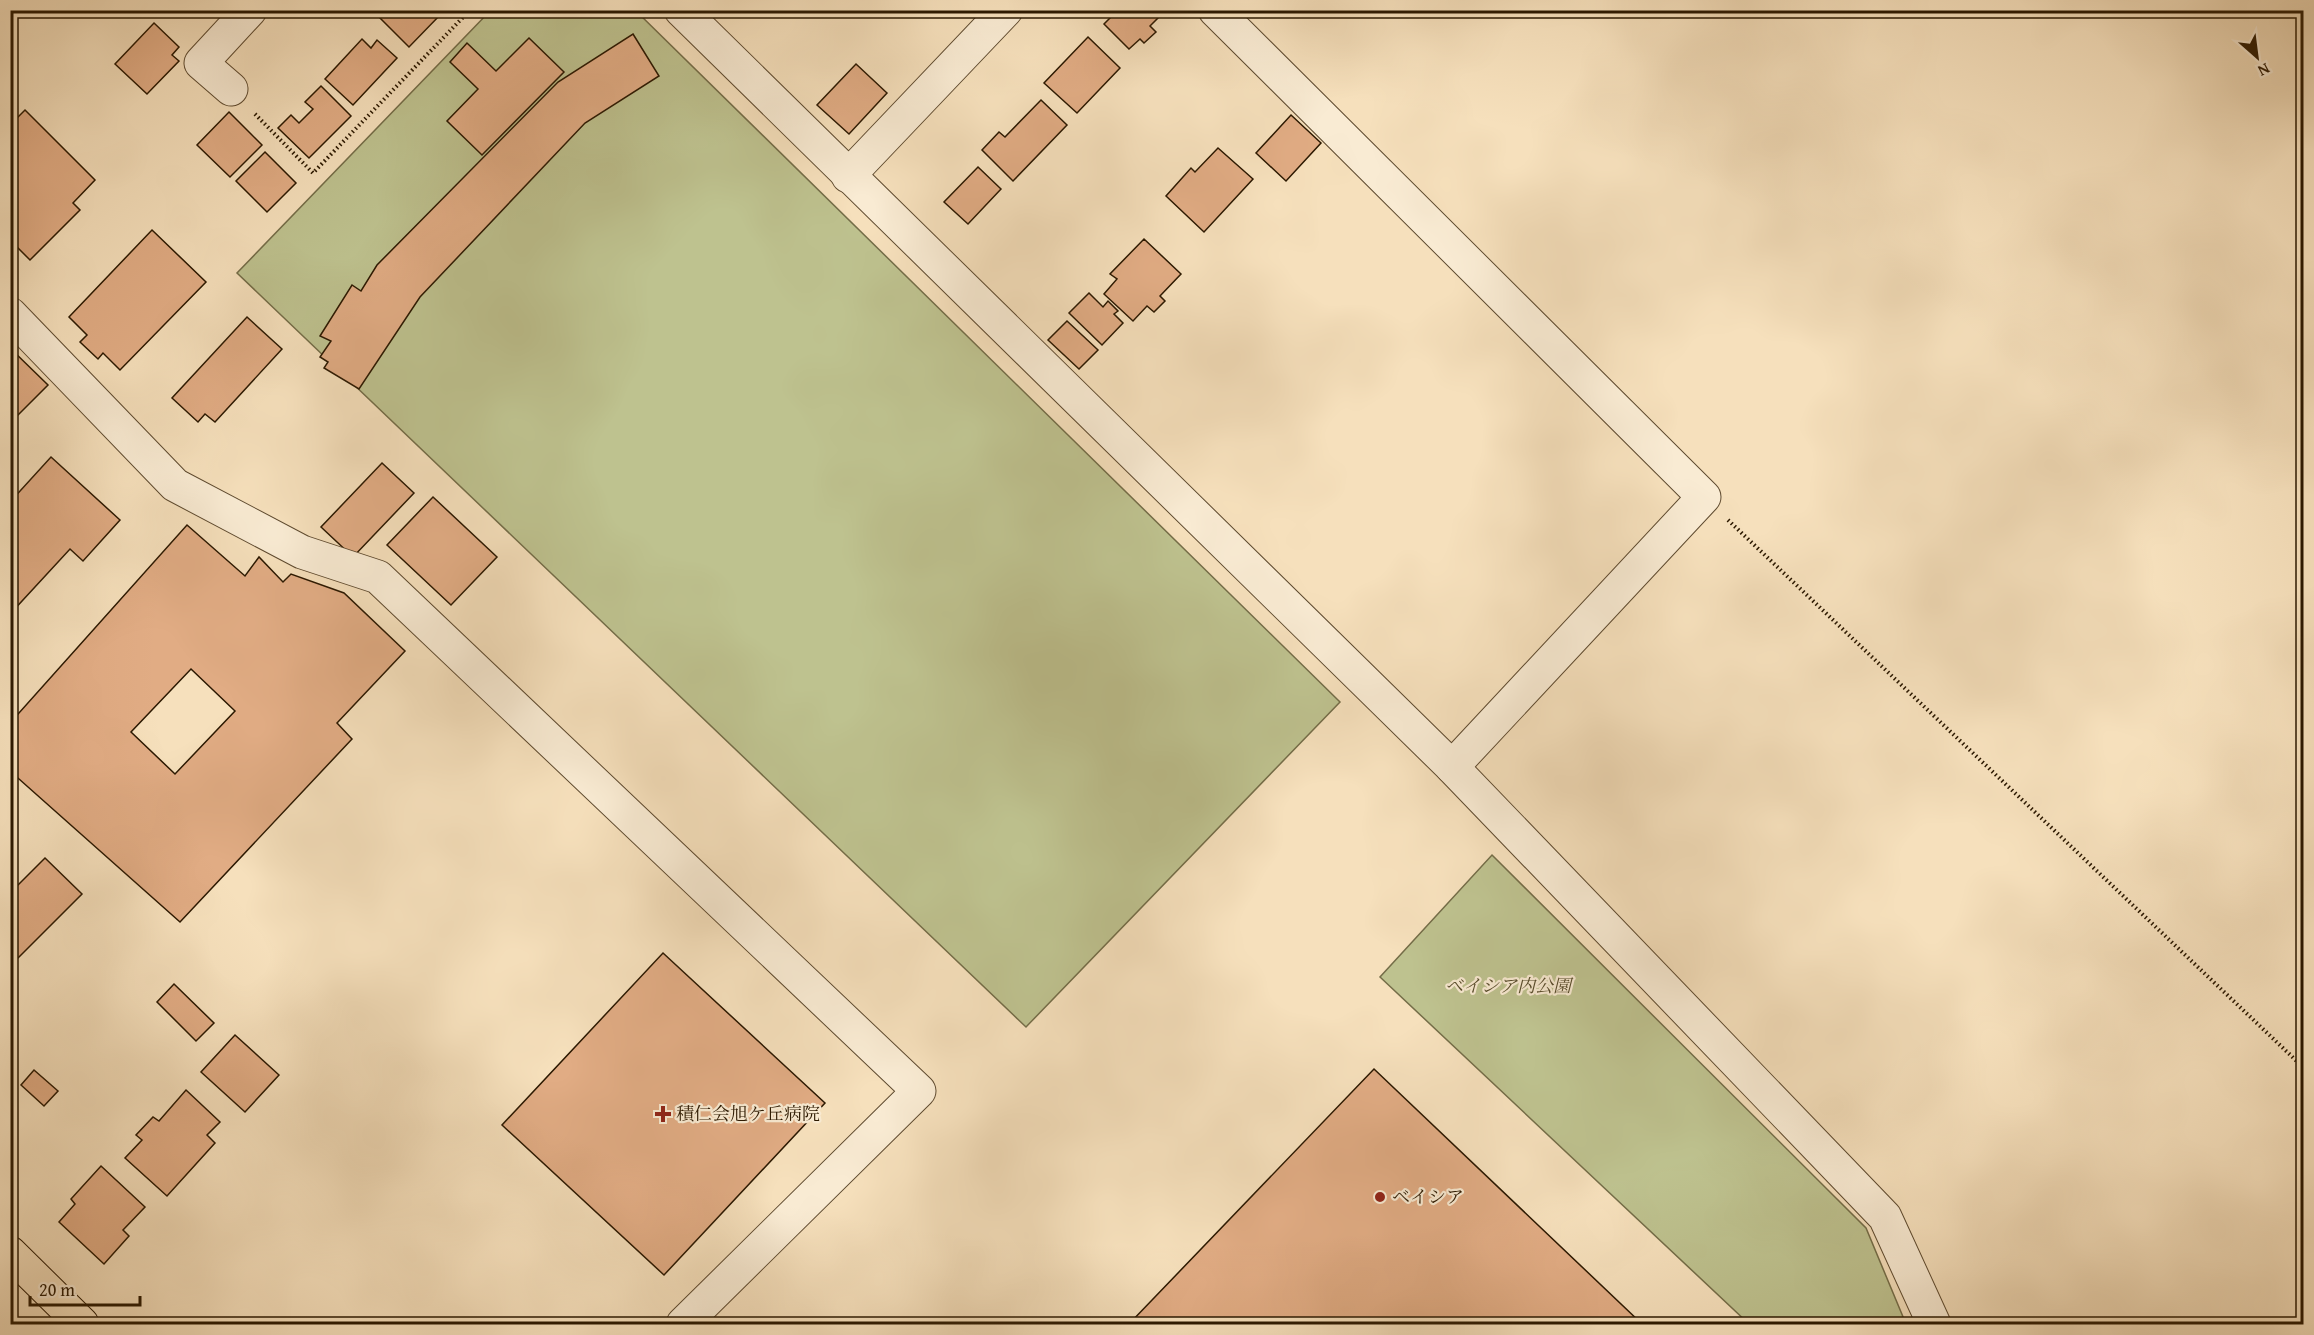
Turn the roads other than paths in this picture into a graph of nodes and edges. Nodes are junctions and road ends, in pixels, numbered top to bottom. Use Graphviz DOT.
graph roads {
  1 [pos="250,10"];
  2 [pos="681,10"];
  3 [pos="1006,10"];
  4 [pos="1215,10"];
  5 [pos="231,89"];
  6 [pos="848,176"];
  7 [pos="10,314"];
  8 [pos="1452,767"];
  9 [pos="10,1253"];
  10 [pos="82,1324"];
  11 [pos="683,1324"];
  12 [pos="1934,1324"];
  1 -- 5 [label="street"];
  2 -- 6 [label="street"];
  3 -- 6 [label="street"];
  4 -- 8 [label="street"];
  6 -- 8 [label="street"];
  7 -- 11 [label="street"];
  8 -- 12 [label="street"];
  9 -- 10 [label="highway"];
}
